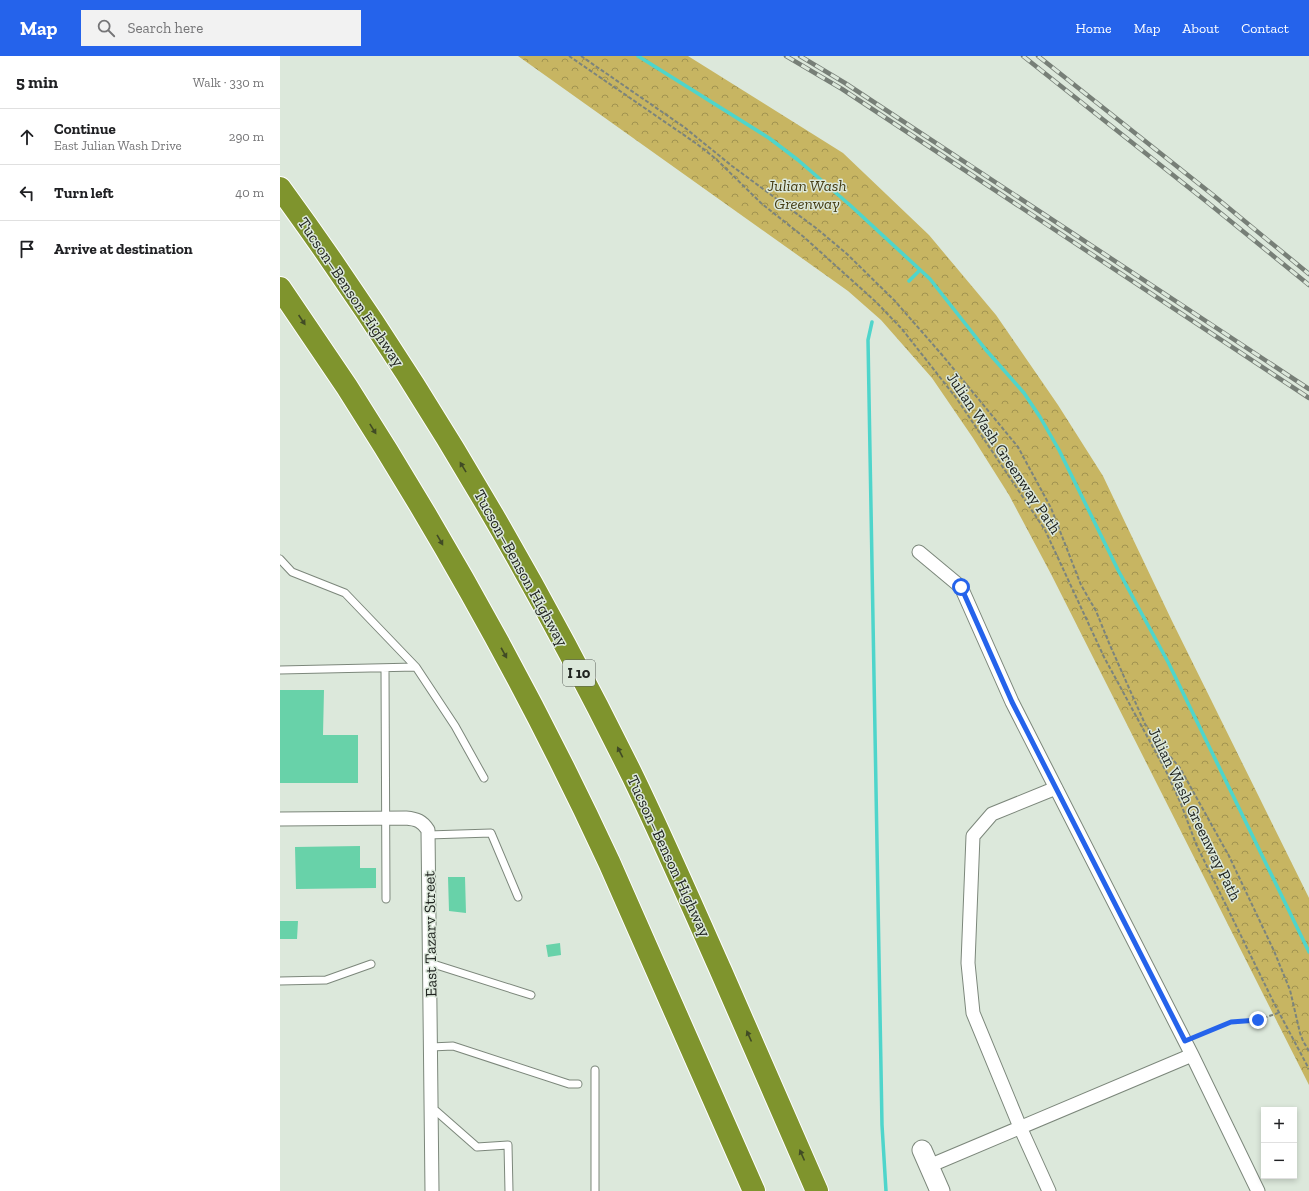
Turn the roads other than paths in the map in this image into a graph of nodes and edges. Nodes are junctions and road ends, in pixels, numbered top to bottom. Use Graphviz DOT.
graph roads {
  1 [pos="280,188"];
  2 [pos="280,288"];
  3 [pos="919,552"];
  4 [pos="280,559"];
  5 [pos="385,668"];
  6 [pos="416,668"];
  7 [pos="280,670"];
  8 [pos="484,778"];
  9 [pos="1056,788"];
  10 [pos="386,818"];
  11 [pos="280,819"];
  12 [pos="428,835"];
  13 [pos="518,898"];
  14 [pos="386,899"];
  15 [pos="430,963"];
  16 [pos="371,964"];
  17 [pos="280,981"];
  18 [pos="531,995"];
  19 [pos="431,1047"];
  20 [pos="1192,1055"];
  21 [pos="595,1070"];
  22 [pos="578,1084"];
  23 [pos="431,1111"];
  24 [pos="1020,1127"];
  25 [pos="925,1158"];
  26 [pos="432,1191"];
  27 [pos="508,1191"];
  28 [pos="595,1191"];
  29 [pos="754,1191"];
  30 [pos="817,1191"];
  31 [pos="940,1191"];
  32 [pos="1049,1191"];
  33 [pos="1258,1191"];
  30 -- 1 [label="highway, Tucson–Benson Highway / I 10, one-way"];
  2 -- 29 [label="highway, one-way"];
  3 -- 9 [label="street"];
  4 -- 6 [label="lane"];
  5 -- 6 [label="lane"];
  5 -- 7 [label="lane"];
  5 -- 10 [label="lane"];
  6 -- 8 [label="lane"];
  9 -- 20 [label="street"];
  9 -- 24 [label="street"];
  10 -- 11 [label="street"];
  10 -- 12 [label="street"];
  10 -- 14 [label="lane"];
  12 -- 13 [label="lane"];
  12 -- 15 [label="street, East Tazarv Street"];
  15 -- 18 [label="lane"];
  15 -- 19 [label="street, East Tazarv Street"];
  16 -- 17 [label="lane"];
  19 -- 22 [label="lane"];
  19 -- 23 [label="street, East Tazarv Street"];
  20 -- 24 [label="street"];
  20 -- 33 [label="street"];
  21 -- 28 [label="lane"];
  23 -- 26 [label="street, East Tazarv Street"];
  23 -- 27 [label="lane"];
  24 -- 25 [label="street"];
  24 -- 32 [label="street"];
  25 -- 31 [label="street"];
}
